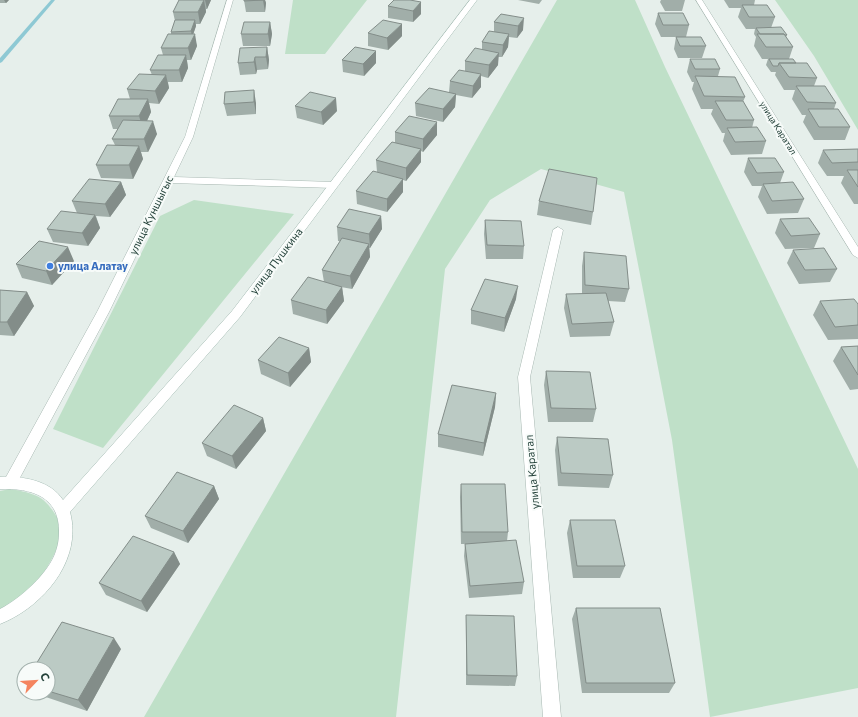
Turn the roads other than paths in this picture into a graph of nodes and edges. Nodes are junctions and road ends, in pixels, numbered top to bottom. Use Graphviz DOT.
graph roads {
  1 [pos="230,0"];
  2 [pos="474,0"];
  3 [pos="699,0"];
  4 [pos="168,180"];
  5 [pos="334,185"];
  6 [pos="558,230"];
  7 [pos="858,255"];
  8 [pos="6,482"];
  9 [pos="63,510"];
  10 [pos="0,618"];
  11 [pos="552,717"];
  1 -- 4 [label="street, улица Куншыгыс"];
  2 -- 5 [label="street, улица Пушкина"];
  3 -- 7 [label="street, улица Каратал"];
  4 -- 5 [label="street"];
  4 -- 8 [label="street, улица Куншыгыс"];
  5 -- 9 [label="street, улица Пушкина"];
  6 -- 11 [label="street, улица Каратал"];
  8 -- 9 [label="street"];
  9 -- 10 [label="street"];
}
